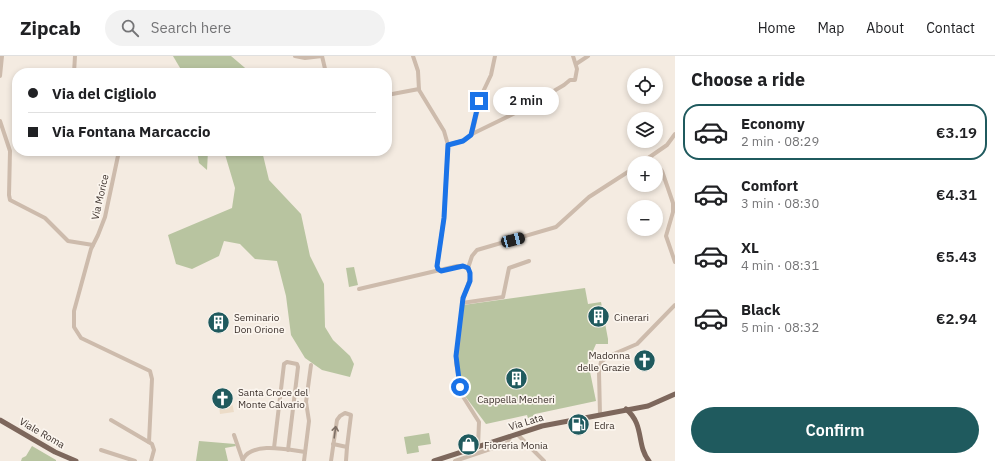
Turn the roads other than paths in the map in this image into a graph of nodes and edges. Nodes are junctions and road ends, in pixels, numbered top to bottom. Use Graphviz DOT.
graph roads {
  1 [pos="2,56"];
  2 [pos="74,56"];
  3 [pos="295,56"];
  4 [pos="322,56"];
  5 [pos="413,56"];
  6 [pos="495,56"];
  7 [pos="573,56"];
  8 [pos="588,56"];
  9 [pos="576,64"];
  10 [pos="74,68"];
  11 [pos="325,68"];
  12 [pos="0,76"];
  13 [pos="419,89"];
  14 [pos="392,94"];
  15 [pos="0,121"];
  16 [pos="472,134"];
  17 [pos="675,134"];
  18 [pos="448,145"];
  19 [pos="118,156"];
  20 [pos="651,156"];
  21 [pos="627,172"];
  22 [pos="663,175"];
  23 [pos="92,245"];
  24 [pos="529,262"];
  25 [pos="675,262"];
  26 [pos="468,268"];
  27 [pos="442,270"];
  28 [pos="359,289"];
  29 [pos="462,303"];
  30 [pos="675,305"];
  31 [pos="311,365"];
  32 [pos="675,394"];
  33 [pos="626,409"];
  34 [pos="600,415"];
  35 [pos="0,420"];
  36 [pos="111,420"];
  37 [pos="517,434"];
  38 [pos="234,435"];
  39 [pos="510,436"];
  40 [pos="149,442"];
  41 [pos="333,444"];
  42 [pos="347,447"];
  43 [pos="478,447"];
  44 [pos="274,448"];
  45 [pos="100,450"];
  46 [pos="288,450"];
  47 [pos="305,452"];
  48 [pos="476,454"];
  49 [pos="243,460"];
  50 [pos="76,461"];
  51 [pos="135,461"];
  52 [pos="152,461"];
  53 [pos="304,461"];
  54 [pos="331,461"];
  55 [pos="346,461"];
  56 [pos="434,461"];
  57 [pos="455,461"];
  58 [pos="463,461"];
  59 [pos="544,461"];
  60 [pos="649,461"];
  1 -- 12 [label="street"];
  2 -- 10 [label="street"];
  3 -- 4 [label="street"];
  4 -- 11 [label="street"];
  5 -- 13 [label="street"];
  6 -- 16 [label="street"];
  7 -- 9 [label="street"];
  8 -- 9 [label="street"];
  9 -- 16 [label="street"];
  13 -- 14 [label="street"];
  13 -- 18 [label="street"];
  15 -- 23 [label="street"];
  16 -- 18 [label="street"];
  17 -- 20 [label="street"];
  18 -- 27 [label="street"];
  19 -- 23 [label="street, Via Morice"];
  21 -- 26 [label="street"];
  22 -- 25 [label="street"];
  23 -- 40 [label="street, Via Morice"];
  24 -- 29 [label="street"];
  26 -- 27 [label="street"];
  26 -- 29 [label="street"];
  27 -- 28 [label="street"];
  29 -- 43 [label="street"];
  30 -- 34 [label="street"];
  31 -- 47 [label="street"];
  32 -- 33 [label="main road, Via Lata"];
  33 -- 34 [label="main road, Via Lata"];
  33 -- 60 [label="main road"];
  34 -- 37 [label="main road, Via Lata"];
  35 -- 50 [label="main road, Viale Roma"];
  36 -- 40 [label="street"];
  37 -- 39 [label="main road, Via Lata"];
  37 -- 59 [label="street"];
  38 -- 49 [label="street"];
  39 -- 43 [label="main road, Via Lata"];
  39 -- 48 [label="street"];
  40 -- 52 [label="street"];
  41 -- 42 [label="street"];
  41 -- 42 [label="street, one-way"];
  41 -- 54 [label="street"];
  42 -- 55 [label="street"];
  43 -- 56 [label="main road, Via Lata"];
  44 -- 46 [label="street"];
  44 -- 46 [label="street"];
  44 -- 49 [label="street"];
  45 -- 51 [label="street"];
  46 -- 47 [label="street"];
  47 -- 53 [label="street"];
  48 -- 57 [label="street"];
  48 -- 58 [label="street"];
}
